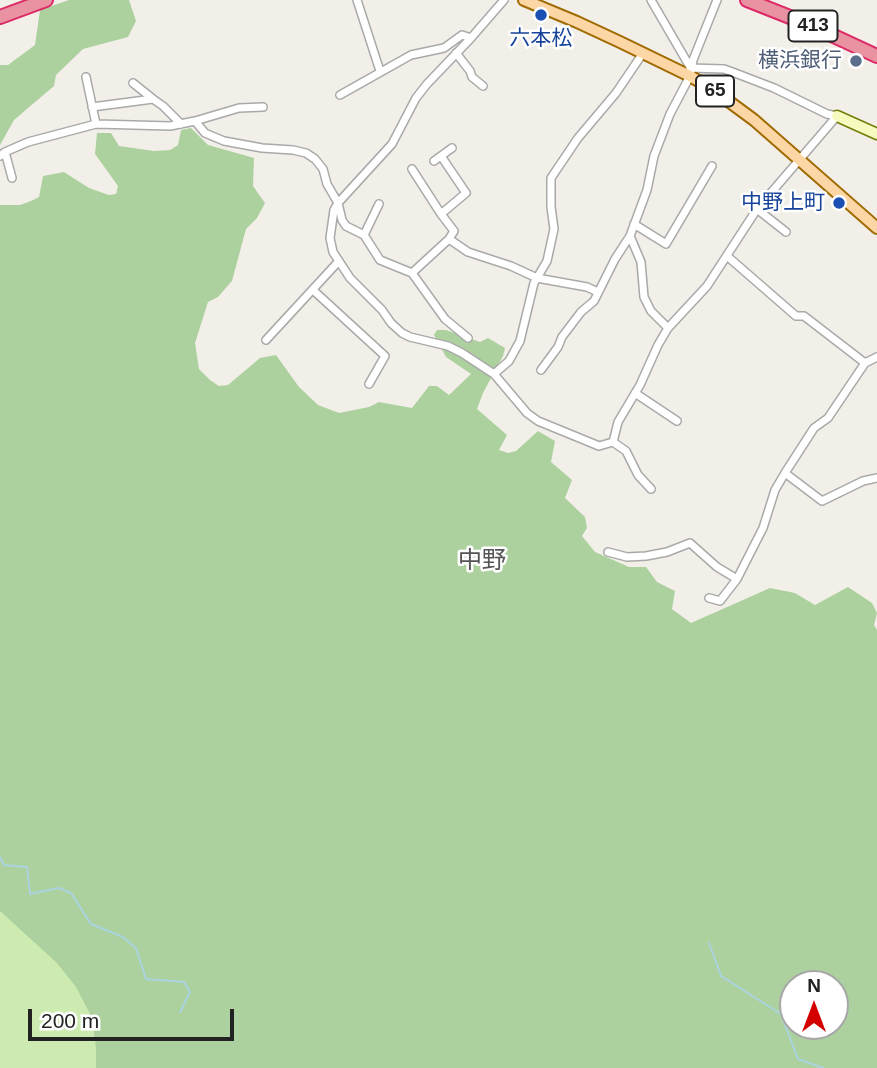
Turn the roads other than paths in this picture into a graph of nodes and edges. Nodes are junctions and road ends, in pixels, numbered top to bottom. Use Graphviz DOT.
graph roads {
  1 [pos="46,0"];
  2 [pos="357,0"];
  3 [pos="503,0"];
  4 [pos="524,0"];
  5 [pos="652,0"];
  6 [pos="717,0"];
  7 [pos="747,0"];
  8 [pos="0,17"];
  9 [pos="471,38"];
  10 [pos="643,53"];
  11 [pos="456,54"];
  12 [pos="877,56"];
  13 [pos="380,71"];
  14 [pos="690,72"];
  15 [pos="86,77"];
  16 [pos="133,83"];
  17 [pos="483,86"];
  18 [pos="340,95"];
  19 [pos="153,99"];
  20 [pos="92,107"];
  21 [pos="263,107"];
  22 [pos="837,116"];
  23 [pos="195,121"];
  24 [pos="96,124"];
  25 [pos="181,124"];
  26 [pos="877,134"];
  27 [pos="452,148"];
  28 [pos="2,154"];
  29 [pos="798,159"];
  30 [pos="712,166"];
  31 [pos="412,169"];
  32 [pos="12,178"];
  33 [pos="338,203"];
  34 [pos="379,204"];
  35 [pos="757,209"];
  36 [pos="441,214"];
  37 [pos="635,224"];
  38 [pos="877,228"];
  39 [pos="786,232"];
  40 [pos="364,235"];
  41 [pos="630,236"];
  42 [pos="449,239"];
  43 [pos="727,256"];
  44 [pos="338,262"];
  45 [pos="412,273"];
  46 [pos="537,278"];
  47 [pos="313,290"];
  48 [pos="598,292"];
  49 [pos="668,328"];
  50 [pos="468,338"];
  51 [pos="266,340"];
  52 [pos="877,357"];
  53 [pos="865,363"];
  54 [pos="541,370"];
  55 [pos="494,374"];
  56 [pos="369,384"];
  57 [pos="635,393"];
  58 [pos="677,421"];
  59 [pos="612,442"];
  60 [pos="785,472"];
  61 [pos="877,478"];
  62 [pos="652,489"];
  63 [pos="608,552"];
  64 [pos="737,579"];
  65 [pos="709,598"];
  1 -- 8 [label="highway"];
  2 -- 13 [label="street"];
  3 -- 9 [label="street"];
  4 -- 10 [label="main road, 65"];
  5 -- 14 [label="street"];
  6 -- 14 [label="street"];
  7 -- 12 [label="highway, 413"];
  9 -- 11 [label="street"];
  9 -- 13 [label="street"];
  10 -- 14 [label="main road, 65"];
  10 -- 46 [label="street"];
  11 -- 17 [label="street"];
  11 -- 33 [label="street"];
  13 -- 18 [label="street"];
  14 -- 22 [label="street"];
  14 -- 29 [label="main road, 65"];
  14 -- 37 [label="street"];
  15 -- 20 [label="street"];
  16 -- 19 [label="street"];
  19 -- 20 [label="street"];
  19 -- 25 [label="street"];
  20 -- 24 [label="street"];
  21 -- 23 [label="street"];
  22 -- 26 [label="street"];
  22 -- 29 [label="street"];
  23 -- 25 [label="street"];
  23 -- 33 [label="street"];
  24 -- 25 [label="street"];
  24 -- 28 [label="street"];
  27 -- 36 [label="street"];
  28 -- 32 [label="street"];
  29 -- 35 [label="street"];
  29 -- 38 [label="main road, 65"];
  30 -- 37 [label="street"];
  31 -- 36 [label="street"];
  33 -- 40 [label="street"];
  33 -- 44 [label="street"];
  34 -- 40 [label="street"];
  35 -- 39 [label="street"];
  35 -- 43 [label="street"];
  36 -- 42 [label="street"];
  37 -- 41 [label="street"];
  40 -- 45 [label="street"];
  41 -- 48 [label="street"];
  41 -- 49 [label="street"];
  42 -- 45 [label="street"];
  42 -- 46 [label="street"];
  43 -- 49 [label="street"];
  43 -- 53 [label="street"];
  44 -- 47 [label="street"];
  44 -- 55 [label="street"];
  45 -- 50 [label="street"];
  46 -- 48 [label="street"];
  46 -- 55 [label="street"];
  47 -- 51 [label="street"];
  47 -- 56 [label="street"];
  48 -- 54 [label="street"];
  49 -- 57 [label="street"];
  52 -- 53 [label="street"];
  53 -- 60 [label="street"];
  55 -- 59 [label="street"];
  57 -- 58 [label="street"];
  57 -- 59 [label="street"];
  59 -- 62 [label="street"];
  60 -- 61 [label="street"];
  60 -- 64 [label="street"];
  63 -- 64 [label="street"];
  64 -- 65 [label="street"];
}
